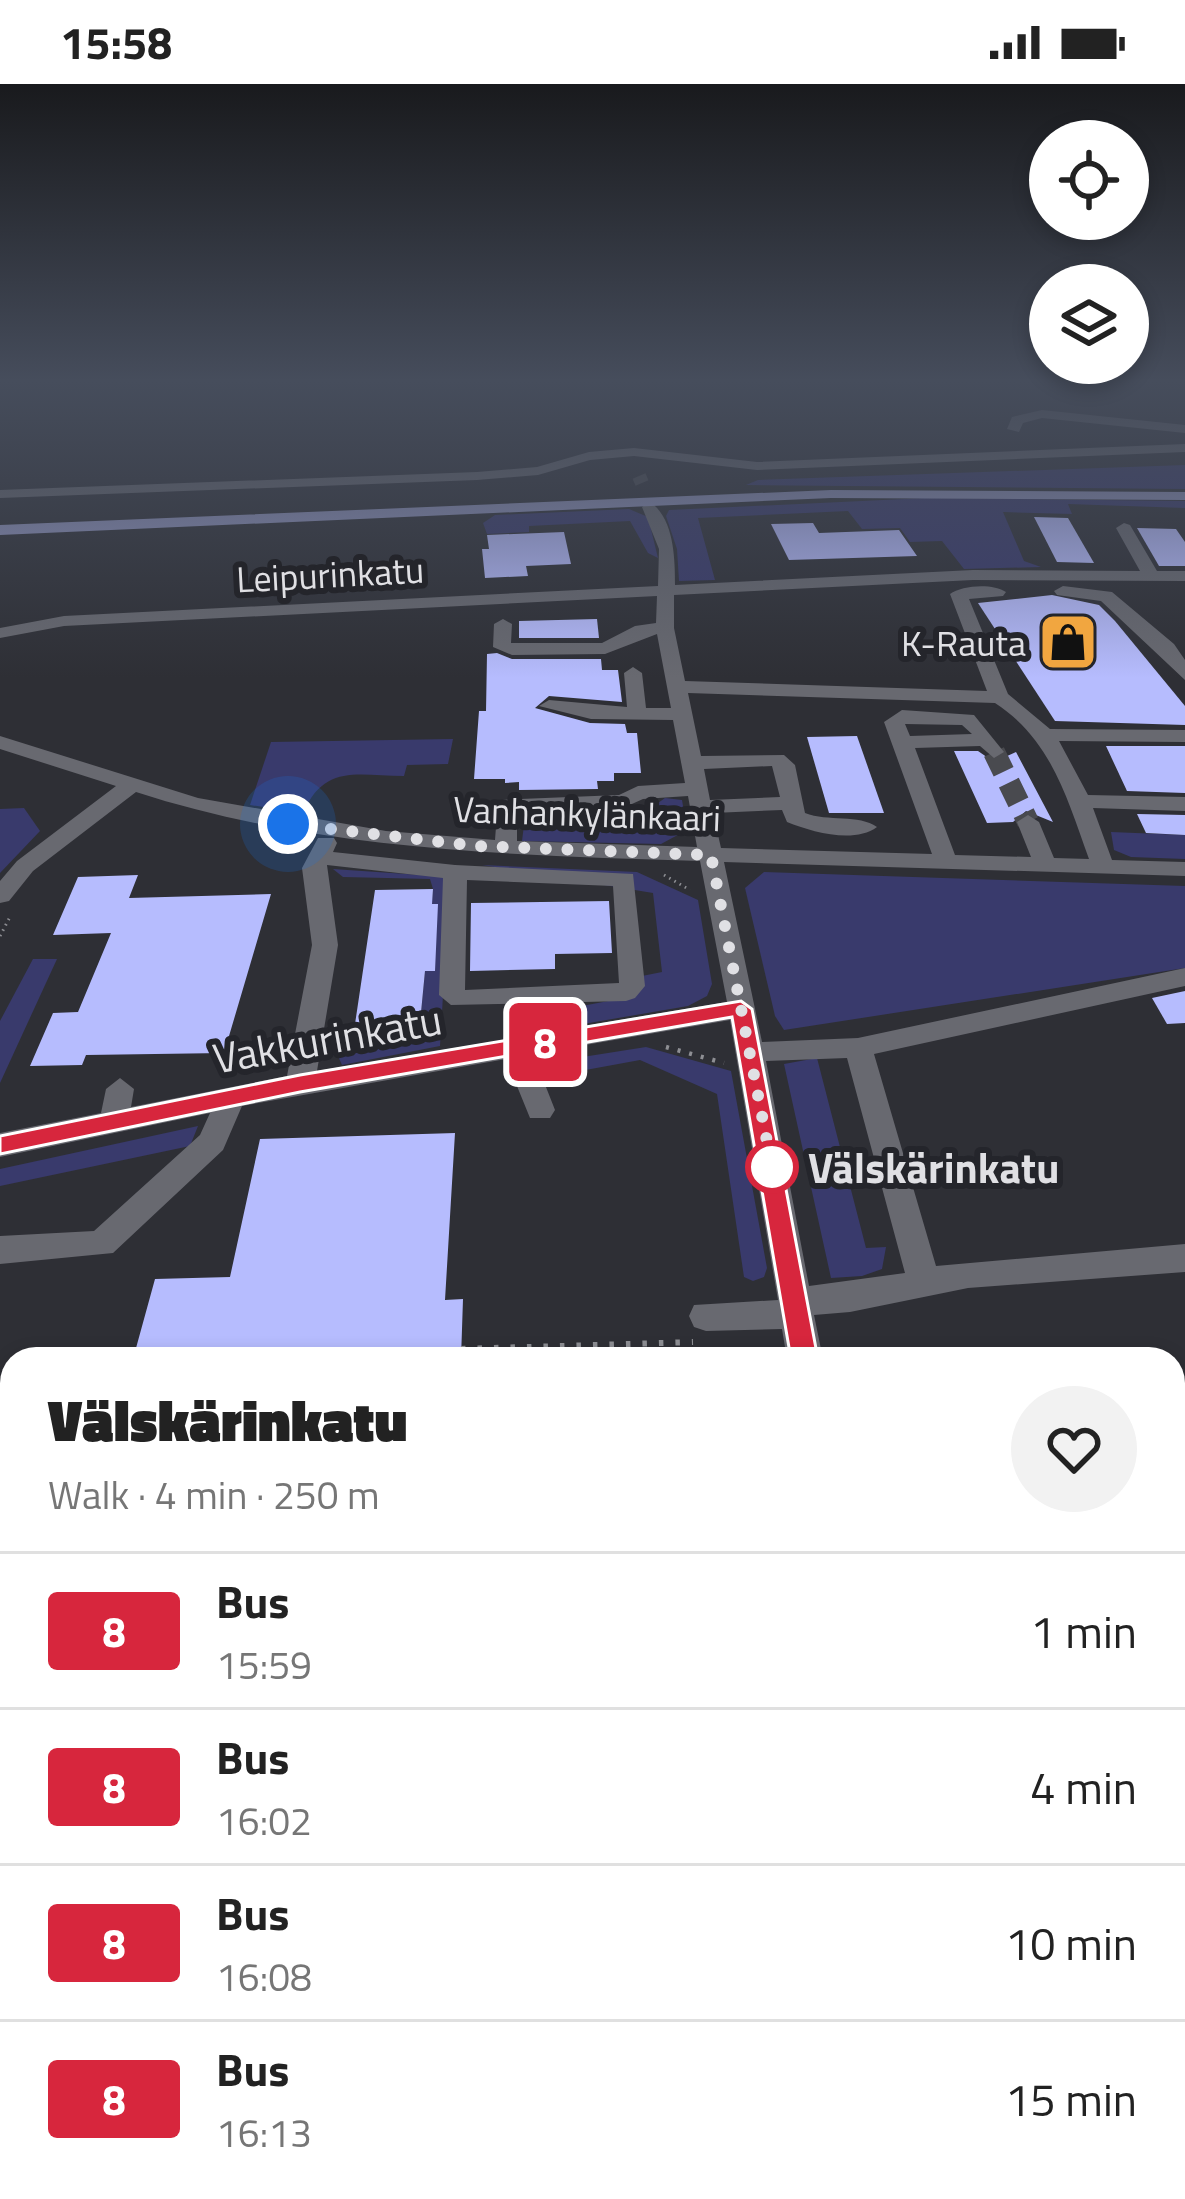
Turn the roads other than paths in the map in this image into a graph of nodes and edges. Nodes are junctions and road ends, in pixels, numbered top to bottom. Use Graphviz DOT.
graph roads {
  1 [pos="352,481"];
  2 [pos="642,481"];
  3 [pos="0,494"];
  4 [pos="1185,496"];
  5 [pos="1124,528"];
  6 [pos="0,530"];
  7 [pos="1060,568"];
  8 [pos="1151,575"];
  9 [pos="1185,576"];
  10 [pos="664,590"];
  11 [pos="1088,591"];
  12 [pos="618,620"];
  13 [pos="503,625"];
  14 [pos="665,628"];
  15 [pos="0,633"];
  16 [pos="617,643"];
  17 [pos="633,673"];
  18 [pos="1185,674"];
  19 [pos="676,687"];
  20 [pos="999,697"];
  21 [pos="549,706"];
  22 [pos="637,713"];
  23 [pos="681,714"];
  24 [pos="1043,735"];
  25 [pos="1185,736"];
  26 [pos="0,742"];
  27 [pos="990,746"];
  28 [pos="691,764"];
  29 [pos="129,787"];
  30 [pos="698,798"];
  31 [pos="1082,801"];
  32 [pos="791,803"];
  33 [pos="1185,804"];
  34 [pos="1028,822"];
  35 [pos="866,827"];
  36 [pos="332,831"];
  37 [pos="506,848"];
  38 [pos="711,855"];
  39 [pos="318,857"];
  40 [pos="945,860"];
  41 [pos="1045,864"];
  42 [pos="1103,866"];
  43 [pos="1185,869"];
  44 [pos="455,872"];
  45 [pos="0,896"];
  46 [pos="1185,977"];
  47 [pos="741,1009"];
  48 [pos="518,1041"];
  49 [pos="858,1048"];
  50 [pos="750,1052"];
  51 [pos="300,1084"];
  52 [pos="121,1089"];
  53 [pos="232,1097"];
  54 [pos="540,1110"];
  55 [pos="114,1121"];
  56 [pos="0,1145"];
  57 [pos="0,1250"];
  58 [pos="1185,1258"];
  59 [pos="924,1281"];
  60 [pos="795,1308"];
  61 [pos="708,1329"];
  62 [pos="803,1347"];
  1 -- 3 [label="street"];
  2 -- 10 [label="street"];
  4 -- 6 [label="main road"];
  5 -- 8 [label="street"];
  7 -- 8 [label="street, Leipurinkatu"];
  7 -- 10 [label="street, Leipurinkatu"];
  7 -- 11 [label="street"];
  8 -- 9 [label="street, Leipurinkatu"];
  10 -- 14 [label="street"];
  10 -- 15 [label="street, Leipurinkatu"];
  11 -- 18 [label="street"];
  11 -- 20 [label="street"];
  12 -- 16 [label="street"];
  13 -- 16 [label="street"];
  14 -- 16 [label="street"];
  14 -- 19 [label="street"];
  17 -- 22 [label="street"];
  19 -- 20 [label="street"];
  19 -- 23 [label="street"];
  20 -- 24 [label="street"];
  21 -- 22 [label="street"];
  22 -- 23 [label="street"];
  23 -- 28 [label="street"];
  24 -- 25 [label="street"];
  24 -- 31 [label="street"];
  26 -- 29 [label="street, Vanhankylänkaari"];
  27 -- 40 [label="street"];
  28 -- 30 [label="street"];
  28 -- 32 [label="street"];
  29 -- 36 [label="street, Vanhankylänkaari"];
  29 -- 45 [label="street"];
  30 -- 32 [label="street"];
  30 -- 37 [label="street"];
  30 -- 38 [label="street"];
  31 -- 33 [label="street"];
  31 -- 42 [label="street"];
  32 -- 35 [label="street"];
  34 -- 41 [label="street"];
  36 -- 37 [label="street, Vanhankylänkaari"];
  36 -- 39 [label="street"];
  37 -- 38 [label="street, Vanhankylänkaari"];
  38 -- 40 [label="street, Vanhankylänkaari"];
  38 -- 47 [label="street"];
  39 -- 44 [label="street"];
  39 -- 51 [label="street"];
  40 -- 41 [label="street, Vanhankylänkaari"];
  41 -- 42 [label="street, Vanhankylänkaari"];
  42 -- 43 [label="street, Vanhankylänkaari"];
  44 -- 44 [label="street"];
  46 -- 49 [label="street"];
  47 -- 48 [label="street, Vakkurinkatu"];
  47 -- 50 [label="street"];
  48 -- 51 [label="street, Vakkurinkatu"];
  48 -- 54 [label="street"];
  49 -- 50 [label="street"];
  49 -- 59 [label="street"];
  50 -- 60 [label="street"];
  51 -- 53 [label="street, Vakkurinkatu"];
  52 -- 55 [label="street"];
  53 -- 55 [label="street, Vakkurinkatu"];
  53 -- 57 [label="street"];
  55 -- 56 [label="street, Vakkurinkatu"];
  58 -- 59 [label="street"];
  59 -- 60 [label="street"];
  60 -- 61 [label="street"];
  60 -- 62 [label="street"];
}
